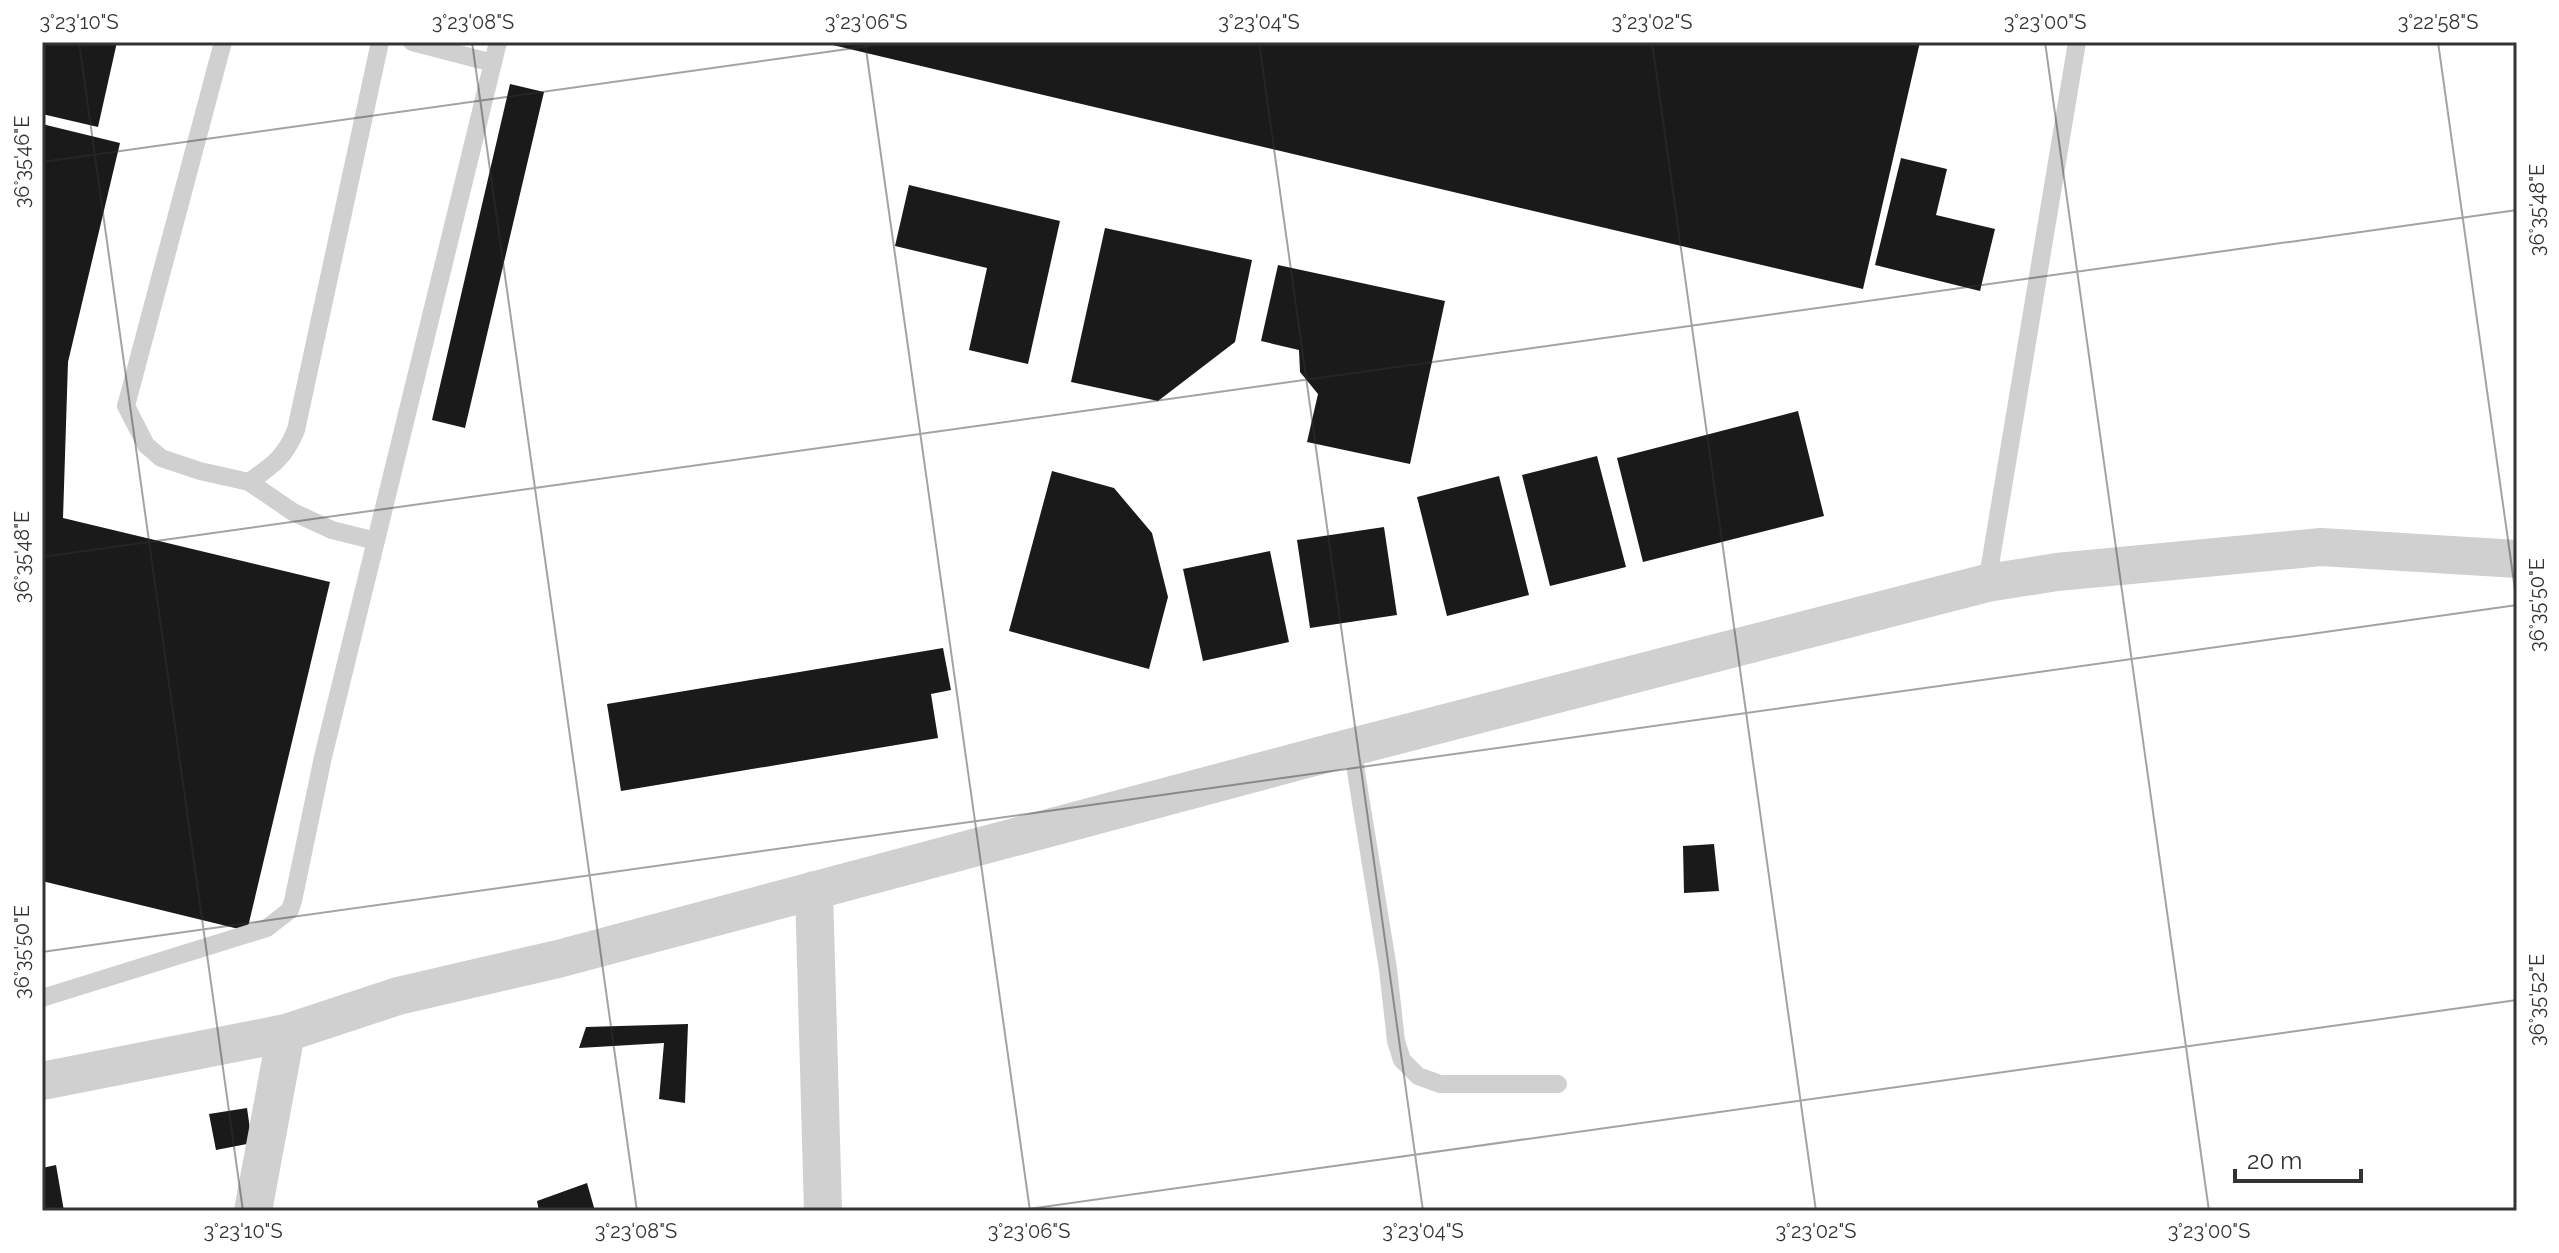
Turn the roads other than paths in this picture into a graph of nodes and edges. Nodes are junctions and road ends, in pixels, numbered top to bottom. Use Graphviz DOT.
graph roads {
  1 [pos="223,42"];
  2 [pos="380,42"];
  3 [pos="412,42"];
  4 [pos="498,42"];
  5 [pos="2077,42"];
  6 [pos="493,63"];
  7 [pos="249,482"];
  8 [pos="376,541"];
  9 [pos="2517,559"];
  10 [pos="1987,583"];
  11 [pos="1352,747"];
  12 [pos="814,890"];
  13 [pos="42,998"];
  14 [pos="286,1033"];
  15 [pos="42,1081"];
  16 [pos="1558,1084"];
  17 [pos="253,1211"];
  18 [pos="823,1211"];
  1 -- 7 [label="lane"];
  2 -- 7 [label="lane"];
  3 -- 6 [label="lane"];
  4 -- 6 [label="lane"];
  5 -- 10 [label="lane"];
  6 -- 8 [label="lane"];
  7 -- 8 [label="lane"];
  8 -- 13 [label="lane"];
  9 -- 10 [label="street"];
  10 -- 11 [label="street"];
  11 -- 12 [label="street"];
  11 -- 16 [label="lane"];
  12 -- 14 [label="street"];
  12 -- 18 [label="street"];
  14 -- 15 [label="street"];
  14 -- 17 [label="street"];
}
